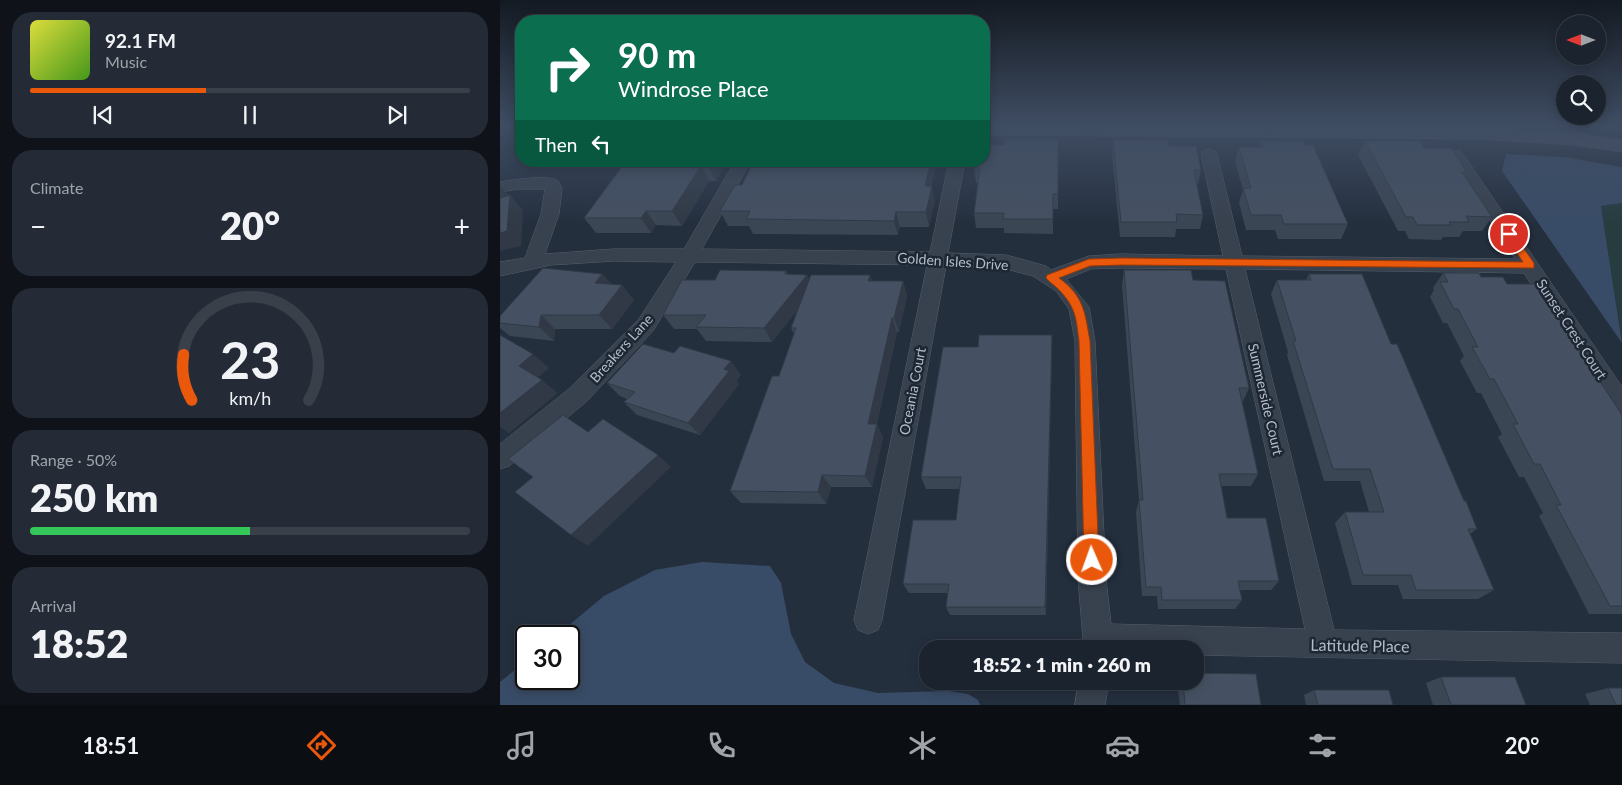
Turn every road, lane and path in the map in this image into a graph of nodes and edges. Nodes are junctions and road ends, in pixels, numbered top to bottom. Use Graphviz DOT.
graph roads {
  1 [pos="1210,158"];
  2 [pos="1458,158"];
  3 [pos="740,167"];
  4 [pos="956,167"];
  5 [pos="500,186"];
  6 [pos="690,255"];
  7 [pos="938,258"];
  8 [pos="1234,262"];
  9 [pos="532,263"];
  10 [pos="1531,266"];
  11 [pos="500,270"];
  12 [pos="1051,278"];
  13 [pos="1622,406"];
  14 [pos="500,458"];
  15 [pos="868,620"];
  16 [pos="1098,640"];
  17 [pos="1204,643"];
  18 [pos="1323,644"];
  19 [pos="1622,648"];
  20 [pos="1092,690"];
  21 [pos="1090,705"];
  1 -- 8 [label="street, Summerside Court"];
  2 -- 10 [label="street, Sunset Crest Court"];
  3 -- 6 [label="street, Breakers Lane"];
  4 -- 7 [label="street, Oceania Court"];
  5 -- 9 [label="street"];
  6 -- 7 [label="street, Golden Isles Drive"];
  6 -- 9 [label="street, Golden Isles Drive"];
  6 -- 14 [label="street, Breakers Lane"];
  7 -- 12 [label="street, Golden Isles Drive"];
  7 -- 15 [label="street, Oceania Court"];
  8 -- 10 [label="street"];
  8 -- 12 [label="street"];
  8 -- 18 [label="street, Summerside Court"];
  9 -- 11 [label="street, Golden Isles Drive"];
  10 -- 13 [label="street, Sunset Crest Court"];
  12 -- 16 [label="street, Golden Isles Drive"];
  17 -- 18 [label="street, Latitude Place"];
  18 -- 19 [label="street, Latitude Place"];
  20 -- 21 [label="street"];
}
